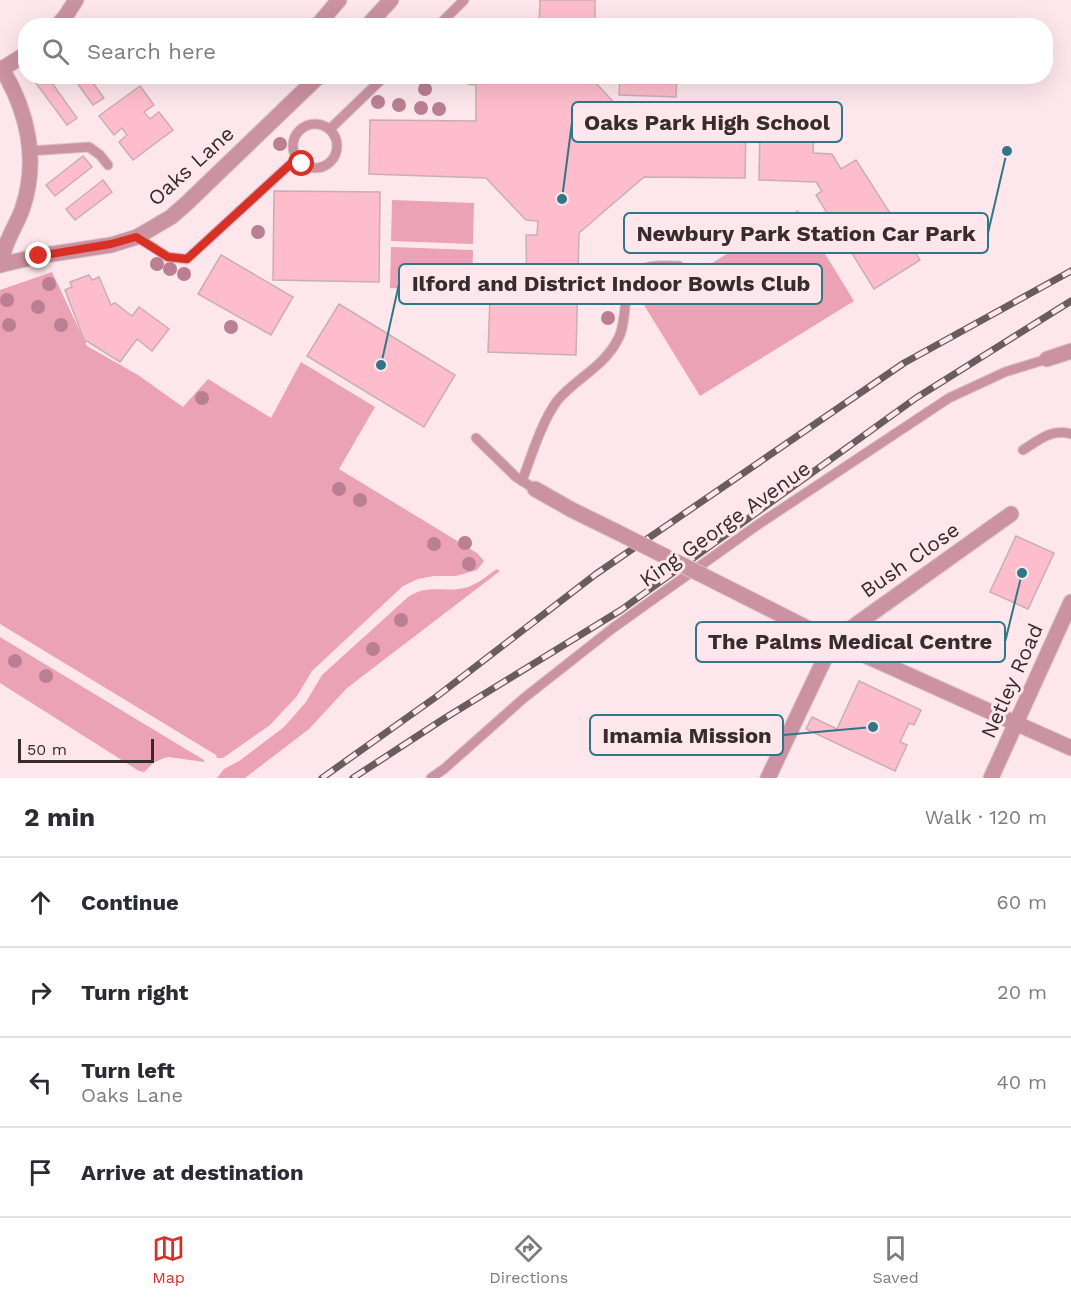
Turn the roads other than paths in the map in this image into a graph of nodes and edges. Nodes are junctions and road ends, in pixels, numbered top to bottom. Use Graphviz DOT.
graph roads {
  1 [pos="76,0"];
  2 [pos="339,0"];
  3 [pos="391,0"];
  4 [pos="464,0"];
  5 [pos="69,18"];
  6 [pos="324,18"];
  7 [pos="374,18"];
  8 [pos="446,18"];
  9 [pos="18,59"];
  10 [pos="1,69"];
  11 [pos="311,84"];
  12 [pos="377,84"];
  13 [pos="330,129"];
  14 [pos="30,151"];
  15 [pos="296,159"];
  16 [pos="108,165"];
  17 [pos="136,237"];
  18 [pos="0,265"];
  19 [pos="679,266"];
  20 [pos="1071,351"];
  21 [pos="1047,359"];
  22 [pos="1071,434"];
  23 [pos="476,438"];
  24 [pos="1023,450"];
  25 [pos="529,485"];
  26 [pos="1011,514"];
  27 [pos="1071,602"];
  28 [pos="832,641"];
  29 [pos="1016,724"];
  30 [pos="1071,748"];
  31 [pos="431,778"];
  32 [pos="768,778"];
  33 [pos="991,778"];
  1 -- 5 [label="street"];
  2 -- 6 [label="street"];
  3 -- 7 [label="street"];
  4 -- 8 [label="lane"];
  9 -- 10 [label="street"];
  10 -- 14 [label="street, Oaks Lane"];
  11 -- 17 [label="street, Oaks Lane"];
  12 -- 13 [label="lane"];
  13 -- 15 [label="lane"];
  13 -- 15 [label="lane"];
  14 -- 16 [label="lane"];
  14 -- 18 [label="street, Oaks Lane"];
  15 -- 17 [label="lane"];
  17 -- 18 [label="street, Oaks Lane"];
  19 -- 25 [label="lane"];
  20 -- 21 [label="street, King George Avenue"];
  21 -- 31 [label="lane, King George Avenue"];
  22 -- 24 [label="lane"];
  23 -- 25 [label="lane"];
  25 -- 28 [label="street, bridge"];
  26 -- 28 [label="street, Bush Close"];
  27 -- 29 [label="street, Netley Road"];
  28 -- 29 [label="street"];
  28 -- 32 [label="street"];
  29 -- 30 [label="street"];
  29 -- 33 [label="street, Netley Road"];
}
